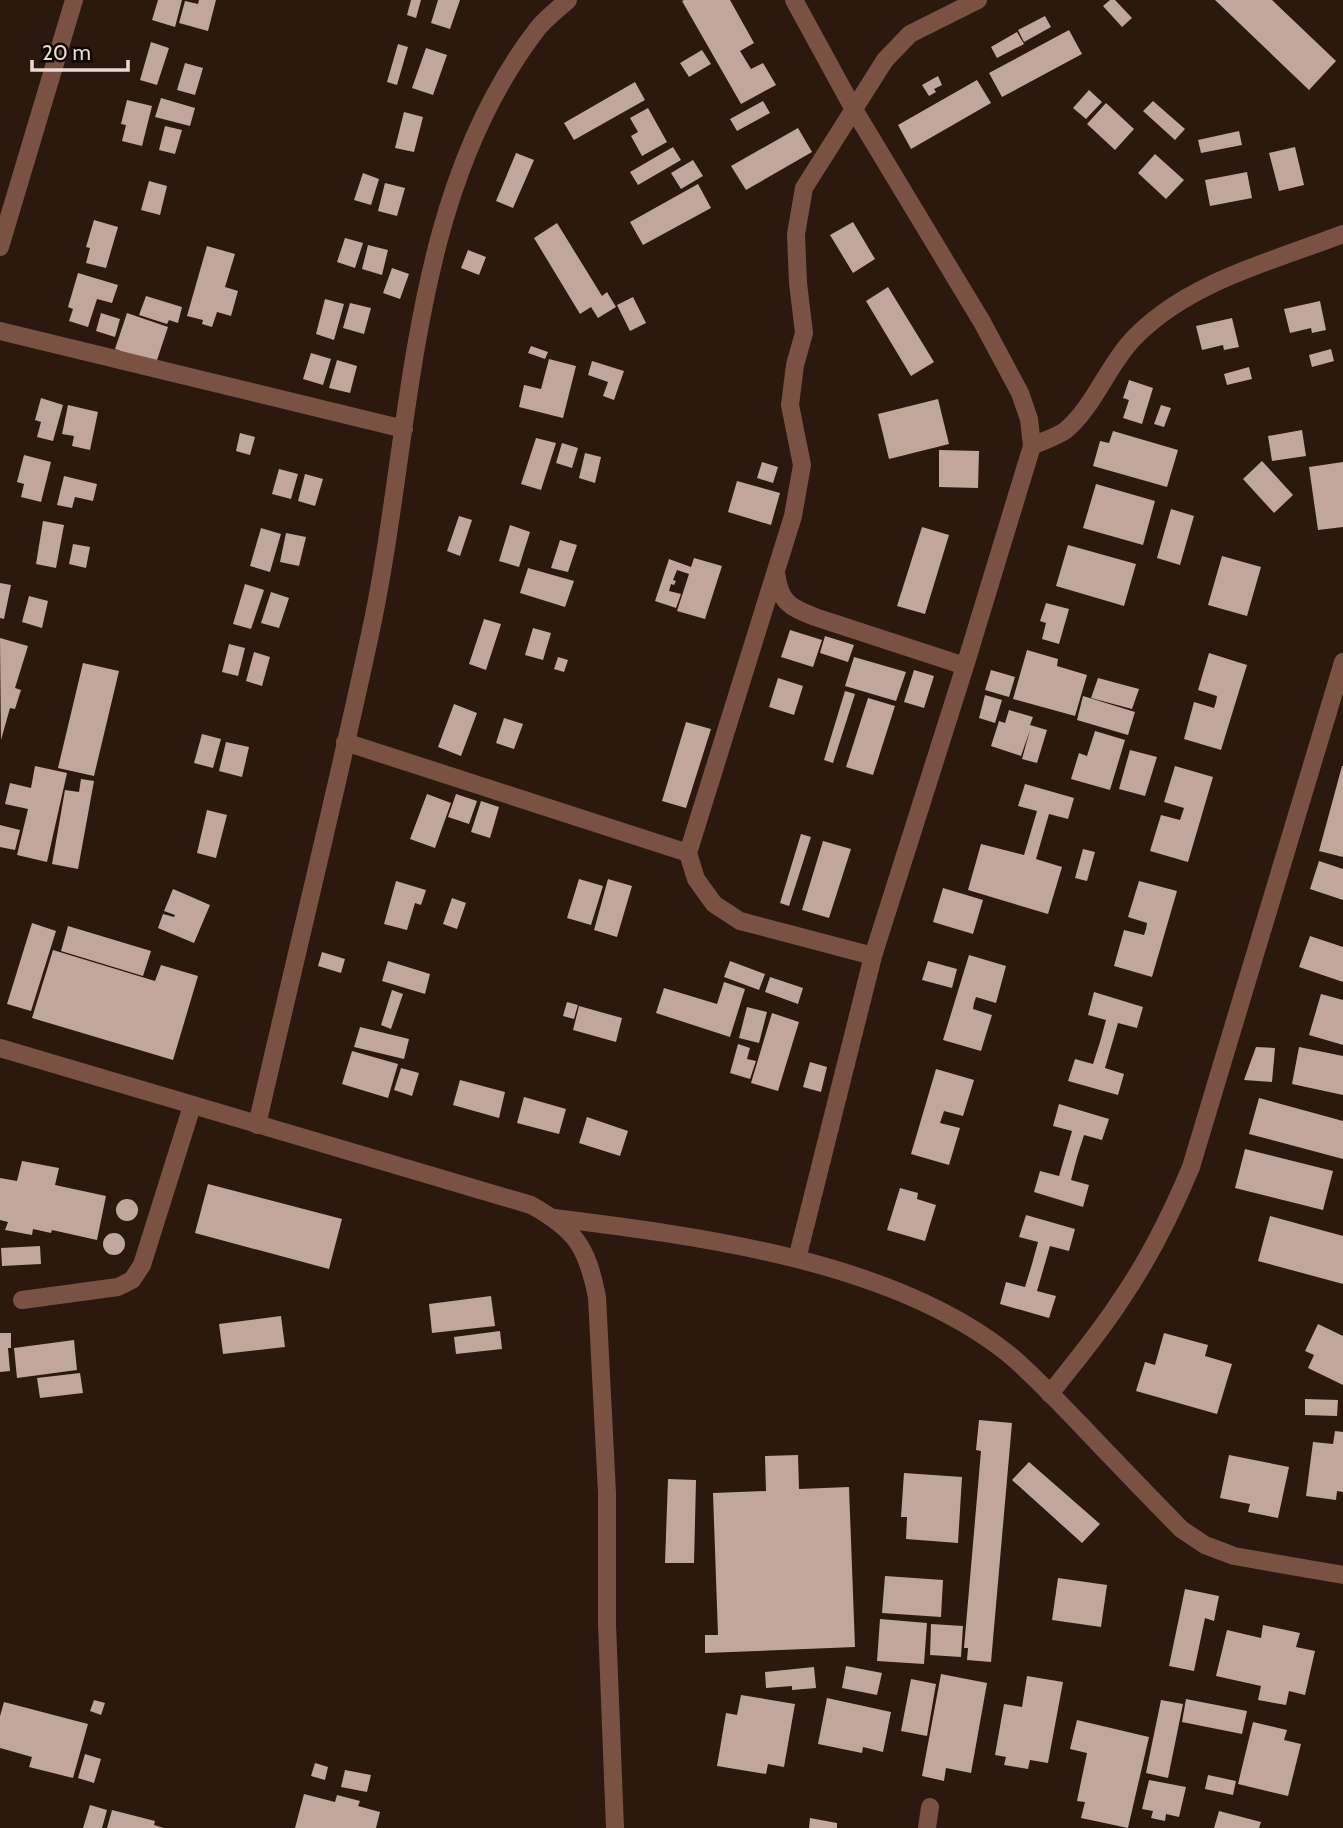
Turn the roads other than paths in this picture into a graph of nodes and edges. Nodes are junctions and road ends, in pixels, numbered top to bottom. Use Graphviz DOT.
graph roads {
  1 [pos="74,0"];
  2 [pos="568,0"];
  3 [pos="794,0"];
  4 [pos="978,0"];
  5 [pos="853,108"];
  6 [pos="1343,234"];
  7 [pos="0,247"];
  8 [pos="0,331"];
  9 [pos="404,429"];
  10 [pos="1032,446"];
  11 [pos="776,573"];
  12 [pos="1343,662"];
  13 [pos="965,666"];
  14 [pos="345,742"];
  15 [pos="688,853"];
  16 [pos="873,957"];
  17 [pos="0,1048"];
  18 [pos="192,1106"];
  19 [pos="257,1125"];
  20 [pos="554,1218"];
  21 [pos="797,1259"];
  22 [pos="22,1300"];
  23 [pos="1051,1394"];
  24 [pos="1343,1575"];
  25 [pos="930,1808"];
  26 [pos="615,1828"];
  27 [pos="927,1828"];
  1 -- 7 [label="street"];
  2 -- 9 [label="street"];
  3 -- 5 [label="street"];
  4 -- 5 [label="street"];
  5 -- 10 [label="street"];
  5 -- 11 [label="street"];
  6 -- 10 [label="street"];
  8 -- 9 [label="street"];
  9 -- 14 [label="street"];
  10 -- 13 [label="street"];
  11 -- 13 [label="street"];
  11 -- 15 [label="street"];
  12 -- 23 [label="street"];
  13 -- 16 [label="street"];
  14 -- 15 [label="street"];
  14 -- 19 [label="street"];
  15 -- 16 [label="street"];
  16 -- 21 [label="street"];
  17 -- 18 [label="street"];
  18 -- 19 [label="street"];
  18 -- 22 [label="street"];
  19 -- 20 [label="street"];
  20 -- 21 [label="street"];
  20 -- 26 [label="street"];
  21 -- 23 [label="street"];
  23 -- 24 [label="street"];
  25 -- 27 [label="street"];
}
